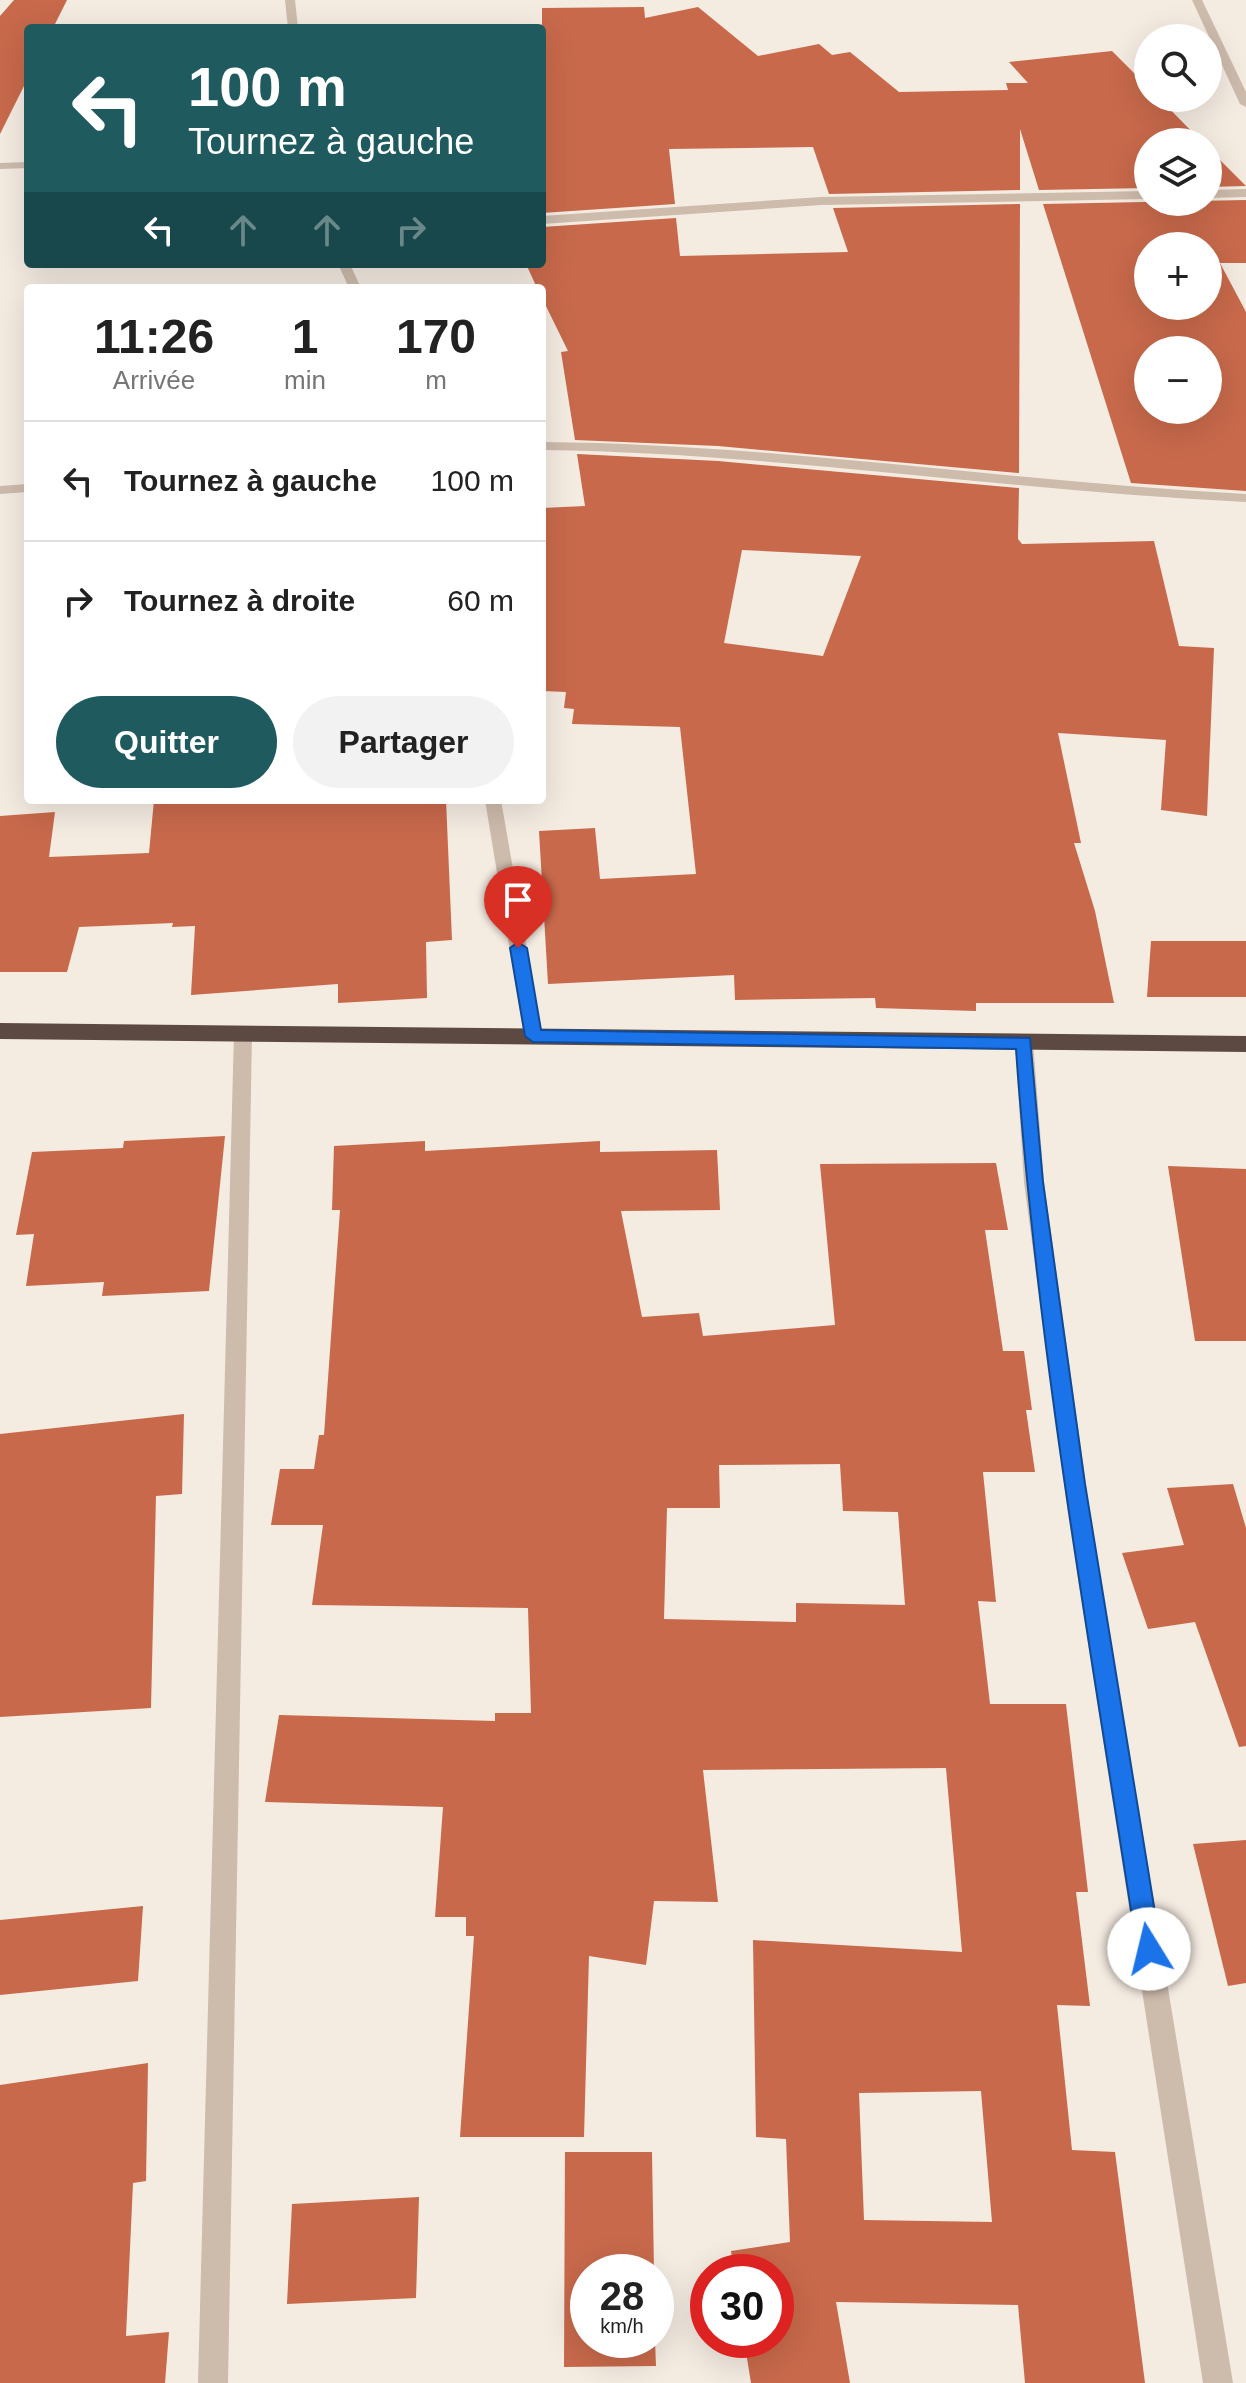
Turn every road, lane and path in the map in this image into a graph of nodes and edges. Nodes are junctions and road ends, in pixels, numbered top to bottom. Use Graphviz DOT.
graph roads {
  1 [pos="290,0"];
  2 [pos="1197,0"];
  3 [pos="293,24"];
  4 [pos="1246,104"];
  5 [pos="24,165"];
  6 [pos="0,166"];
  7 [pos="1246,193"];
  8 [pos="1222,194"];
  9 [pos="1134,195"];
  10 [pos="546,220"];
  11 [pos="546,446"];
  12 [pos="24,488"];
  13 [pos="0,490"];
  14 [pos="1246,498"];
  15 [pos="494,804"];
  16 [pos="0,1031"];
  17 [pos="243,1033"];
  18 [pos="533,1036"];
  19 [pos="1024,1042"];
  20 [pos="1246,1044"];
  21 [pos="213,2383"];
  22 [pos="1218,2383"];
  1 -- 3 [label="street"];
  2 -- 4 [label="street"];
  5 -- 6 [label="street"];
  7 -- 8 [label="street"];
  9 -- 10 [label="street"];
  11 -- 14 [label="street"];
  12 -- 13 [label="street"];
  15 -- 18 [label="street"];
  16 -- 17 [label="highway"];
  17 -- 18 [label="highway"];
  17 -- 21 [label="street"];
  18 -- 19 [label="highway"];
  19 -- 20 [label="highway"];
  19 -- 22 [label="street"];
}
